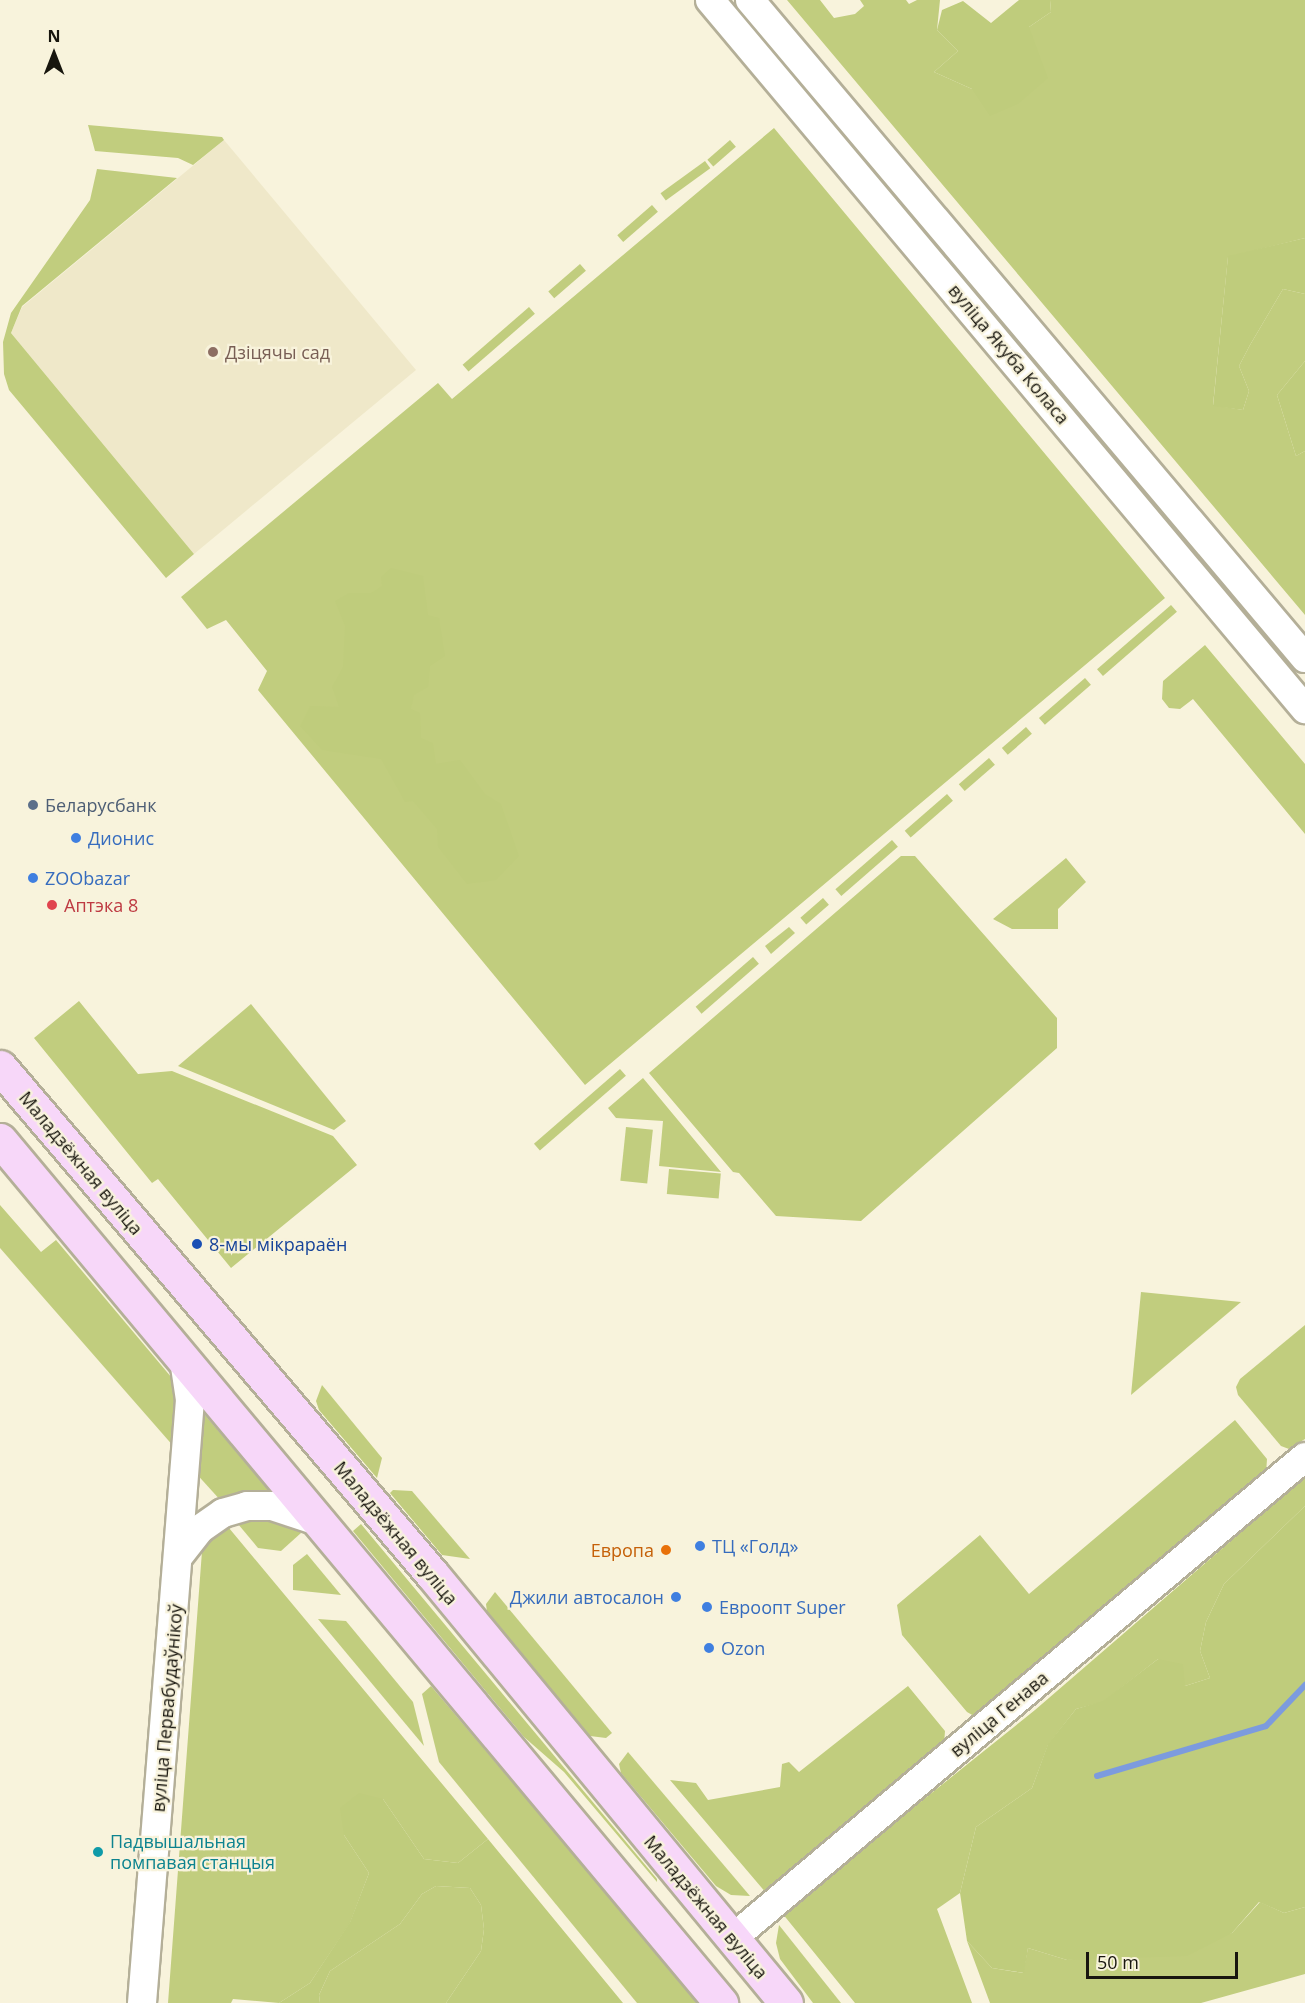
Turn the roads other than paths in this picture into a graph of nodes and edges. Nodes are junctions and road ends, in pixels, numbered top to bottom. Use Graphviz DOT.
graph roads {
  1 [pos="710,0"];
  2 [pos="755,7"];
  3 [pos="737,33"];
  4 [pos="1073,383"];
  5 [pos="1050,403"];
  6 [pos="1305,658"];
  7 [pos="1305,709"];
  8 [pos="0,1067"];
  9 [pos="0,1140"];
  10 [pos="184,1360"];
  11 [pos="1305,1457"];
  12 [pos="318,1521"];
  13 [pos="179,1556"];
  14 [pos="733,1938"];
  15 [pos="694,1972"];
  16 [pos="142,2003"];
  17 [pos="721,2003"];
  18 [pos="786,2003"];
  1 -- 3 [label="street, вуліца Якуба Коласа"];
  2 -- 3 [label="street"];
  2 -- 4 [label="street, вуліца Якуба Коласа"];
  3 -- 5 [label="street, вуліца Якуба Коласа"];
  4 -- 5 [label="street"];
  4 -- 6 [label="street, вуліца Якуба Коласа"];
  5 -- 7 [label="street, вуліца Якуба Коласа"];
  8 -- 14 [label="main road, Маладзёжная вуліца"];
  9 -- 10 [label="main road"];
  10 -- 12 [label="main road"];
  10 -- 13 [label="street, вуліца Первабудаўнікоў"];
  11 -- 14 [label="street, вуліца Генава"];
  12 -- 13 [label="street"];
  12 -- 15 [label="main road"];
  13 -- 16 [label="street, вуліца Первабудаўнікоў"];
  14 -- 15 [label="main road, вуліца Генава"];
  14 -- 18 [label="main road, Маладзёжная вуліца"];
  15 -- 17 [label="main road"];
}
